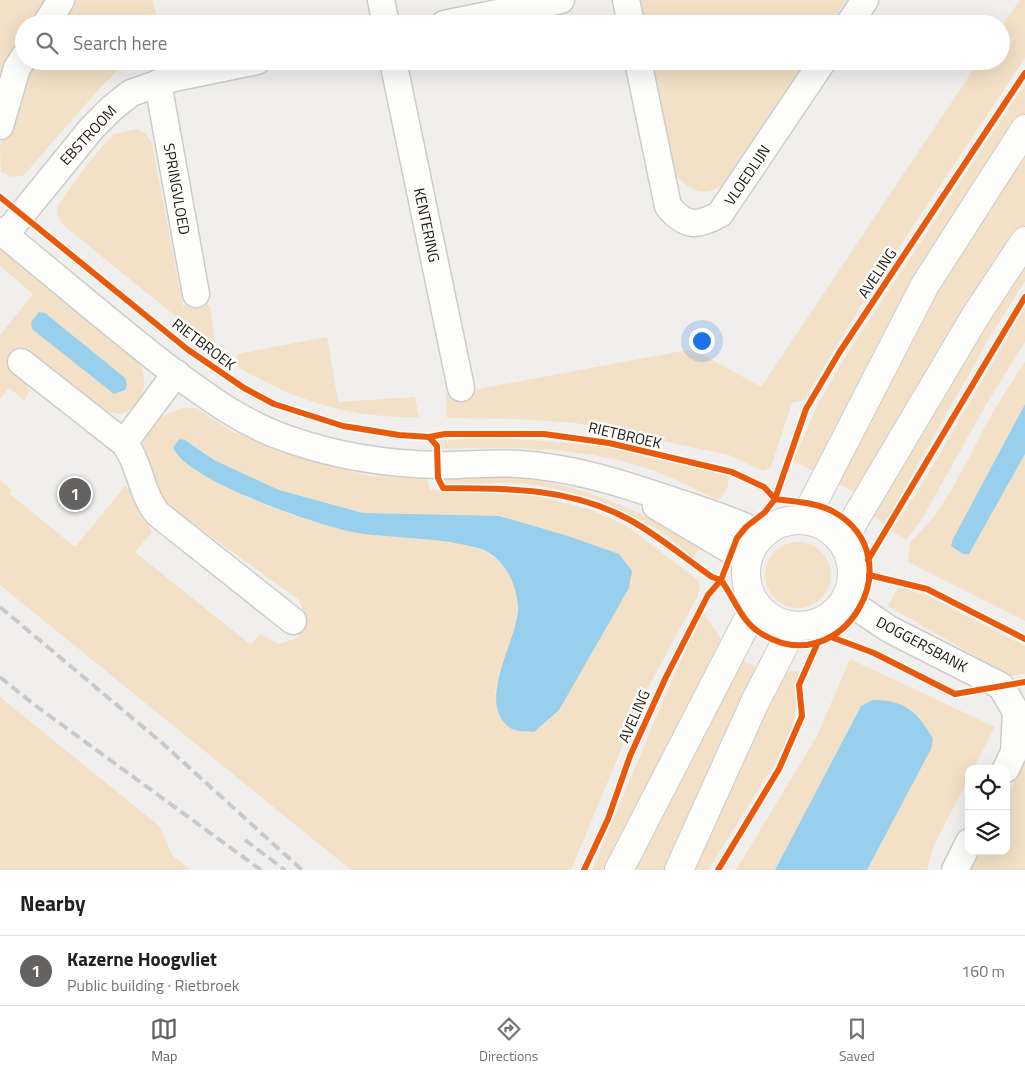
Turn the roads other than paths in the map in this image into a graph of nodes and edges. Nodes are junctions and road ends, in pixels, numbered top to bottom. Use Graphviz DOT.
graph roads {
  1 [pos="61,0"];
  2 [pos="381,0"];
  3 [pos="561,0"];
  4 [pos="626,0"];
  5 [pos="864,0"];
  6 [pos="52,15"];
  7 [pos="384,15"];
  8 [pos="488,15"];
  9 [pos="629,15"];
  10 [pos="854,15"];
  11 [pos="17,70"];
  12 [pos="216,70"];
  13 [pos="395,70"];
  14 [pos="640,70"];
  15 [pos="817,70"];
  16 [pos="158,83"];
  17 [pos="0,126"];
  18 [pos="1025,129"];
  19 [pos="2,233"];
  20 [pos="1025,241"];
  21 [pos="196,294"];
  22 [pos="21,362"];
  23 [pos="176,374"];
  24 [pos="461,388"];
  25 [pos="124,443"];
  26 [pos="617,482"];
  27 [pos="804,520"];
  28 [pos="762,534"];
  29 [pos="842,541"];
  30 [pos="747,560"];
  31 [pos="845,599"];
  32 [pos="756,604"];
  33 [pos="293,622"];
  34 [pos="794,626"];
  35 [pos="1008,765"];
  36 [pos="965,849"];
  37 [pos="618,870"];
  38 [pos="679,870"];
  39 [pos="954,870"];
  1 -- 6 [label="street"];
  2 -- 7 [label="street"];
  3 -- 8 [label="street"];
  4 -- 9 [label="street"];
  5 -- 10 [label="street"];
  11 -- 17 [label="street"];
  12 -- 16 [label="street, EBSTROOM"];
  13 -- 24 [label="street, KENTERING"];
  14 -- 15 [label="street, VLOEDLIJN"];
  16 -- 19 [label="street, EBSTROOM"];
  16 -- 21 [label="street, SPRINGVLOED"];
  18 -- 27 [label="main road"];
  19 -- 23 [label="street"];
  20 -- 29 [label="main road"];
  22 -- 25 [label="street"];
  23 -- 25 [label="street"];
  23 -- 26 [label="street"];
  25 -- 33 [label="street"];
  26 -- 28 [label="street"];
  26 -- 30 [label="street"];
  27 -- 28 [label="main road"];
  27 -- 29 [label="main road"];
  28 -- 30 [label="main road"];
  29 -- 31 [label="main road"];
  30 -- 32 [label="main road"];
  31 -- 34 [label="main road"];
  31 -- 35 [label="street, DOGGERSBANK"];
  32 -- 34 [label="main road"];
  32 -- 37 [label="main road"];
  34 -- 38 [label="main road"];
  36 -- 39 [label="street"];
}
